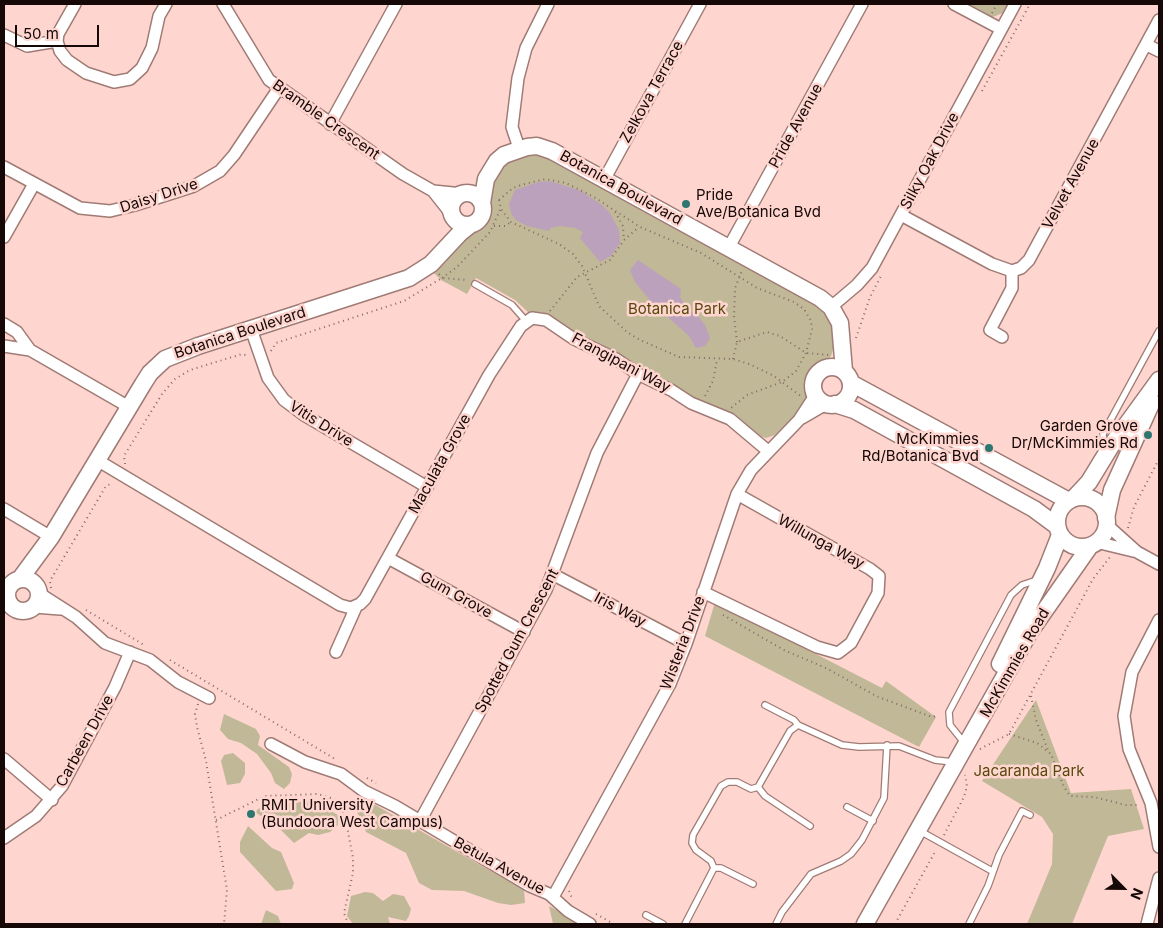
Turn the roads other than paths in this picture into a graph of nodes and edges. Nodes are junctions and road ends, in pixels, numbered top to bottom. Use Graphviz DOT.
graph roads {
  1 [pos="75,4"];
  2 [pos="166,4"];
  3 [pos="223,4"];
  4 [pos="396,4"];
  5 [pos="548,4"];
  6 [pos="700,4"];
  7 [pos="862,4"];
  8 [pos="954,4"];
  9 [pos="1016,4"];
  10 [pos="1159,20"];
  11 [pos="1001,29"];
  12 [pos="4,35"];
  13 [pos="57,41"];
  14 [pos="1147,44"];
  15 [pos="1159,51"];
  16 [pos="279,88"];
  17 [pos="330,124"];
  18 [pos="519,148"];
  19 [pos="4,167"];
  20 [pos="604,180"];
  21 [pos="34,184"];
  22 [pos="433,191"];
  23 [pos="476,192"];
  24 [pos="901,214"];
  25 [pos="453,217"];
  26 [pos="470,225"];
  27 [pos="4,237"];
  28 [pos="450,244"];
  29 [pos="729,248"];
  30 [pos="1012,271"];
  31 [pos="475,284"];
  32 [pos="831,307"];
  33 [pos="526,321"];
  34 [pos="4,324"];
  35 [pos="251,329"];
  36 [pos="1159,331"];
  37 [pos="1002,336"];
  38 [pos="4,346"];
  39 [pos="30,350"];
  40 [pos="841,373"];
  41 [pos="638,374"];
  42 [pos="1159,380"];
  43 [pos="1159,388"];
  44 [pos="822,401"];
  45 [pos="129,407"];
  46 [pos="957,442"];
  47 [pos="768,451"];
  48 [pos="1105,459"];
  49 [pos="97,460"];
  50 [pos="947,461"];
  51 [pos="428,486"];
  52 [pos="736,494"];
  53 [pos="1072,500"];
  54 [pos="4,508"];
  55 [pos="1106,521"];
  56 [pos="1059,530"];
  57 [pos="51,538"];
  58 [pos="1093,544"];
  59 [pos="1121,544"];
  60 [pos="388,558"];
  61 [pos="1159,564"];
  62 [pos="554,575"];
  63 [pos="1043,577"];
  64 [pos="27,589"];
  65 [pos="702,592"];
  66 [pos="7,605"];
  67 [pos="356,607"];
  68 [pos="1159,620"];
  69 [pos="524,632"];
  70 [pos="686,644"];
  71 [pos="130,652"];
  72 [pos="336,652"];
  73 [pos="209,698"];
  74 [pos="765,705"];
  75 [pos="798,725"];
  76 [pos="962,740"];
  77 [pos="271,744"];
  78 [pos="887,746"];
  79 [pos="4,758"];
  80 [pos="963,761"];
  81 [pos="758,788"];
  82 [pos="52,800"];
  83 [pos="847,807"];
  84 [pos="1030,815"];
  85 [pos="420,821"];
  86 [pos="872,821"];
  87 [pos="810,826"];
  88 [pos="918,830"];
  89 [pos="1159,834"];
  90 [pos="4,838"];
  91 [pos="1159,847"];
  92 [pos="714,868"];
  93 [pos="992,871"];
  94 [pos="1159,878"];
  95 [pos="753,884"];
  96 [pos="553,897"];
  97 [pos="646,915"];
  98 [pos="590,924"];
  99 [pos="662,924"];
  100 [pos="686,924"];
  101 [pos="776,924"];
  102 [pos="865,924"];
  103 [pos="969,924"];
  104 [pos="1147,924"];
  1 -- 13 [label="street"];
  2 -- 13 [label="street"];
  3 -- 16 [label="street, Bramble Crescent"];
  4 -- 17 [label="street"];
  5 -- 18 [label="street"];
  6 -- 20 [label="street, Zelkova Terrace"];
  7 -- 29 [label="street, Pride Avenue"];
  8 -- 11 [label="street"];
  9 -- 11 [label="street, Silky Oak Drive"];
  10 -- 14 [label="street, Velvet Avenue"];
  11 -- 24 [label="street, Silky Oak Drive"];
  12 -- 13 [label="street"];
  14 -- 15 [label="street"];
  14 -- 30 [label="street, Velvet Avenue"];
  16 -- 17 [label="street, Bramble Crescent"];
  16 -- 21 [label="street, Daisy Drive"];
  17 -- 22 [label="street, Bramble Crescent"];
  18 -- 20 [label="street, Botanica Boulevard"];
  18 -- 23 [label="street, Botanica Boulevard"];
  19 -- 21 [label="street, Daisy Drive"];
  20 -- 29 [label="street, Botanica Boulevard"];
  21 -- 27 [label="street"];
  22 -- 23 [label="street, Bramble Crescent"];
  22 -- 25 [label="street, Bramble Crescent"];
  23 -- 25 [label="street"];
  23 -- 26 [label="street, Botanica Boulevard"];
  24 -- 30 [label="street"];
  24 -- 32 [label="street, Silky Oak Drive"];
  25 -- 26 [label="street"];
  25 -- 28 [label="street"];
  26 -- 28 [label="street, Botanica Boulevard"];
  28 -- 35 [label="street, Botanica Boulevard"];
  29 -- 32 [label="street, Botanica Boulevard"];
  30 -- 37 [label="street"];
  31 -- 33 [label="lane"];
  32 -- 40 [label="street"];
  33 -- 41 [label="street, Frangipani Way"];
  33 -- 51 [label="street, Maculata Grove"];
  34 -- 39 [label="street"];
  35 -- 45 [label="street, Botanica Boulevard"];
  35 -- 51 [label="street, Vitis Drive"];
  36 -- 48 [label="lane"];
  38 -- 39 [label="street"];
  39 -- 45 [label="street"];
  40 -- 44 [label="street"];
  40 -- 44 [label="street"];
  40 -- 46 [label="street"];
  41 -- 47 [label="street, Frangipani Way"];
  41 -- 62 [label="street, Spotted Gum Crescent"];
  42 -- 48 [label="street"];
  43 -- 55 [label="street"];
  44 -- 47 [label="street, Wisteria Drive"];
  44 -- 50 [label="street"];
  45 -- 49 [label="street, Botanica Boulevard"];
  46 -- 50 [label="street"];
  46 -- 53 [label="street"];
  47 -- 52 [label="street, Wisteria Drive"];
  48 -- 53 [label="street"];
  49 -- 57 [label="street, Botanica Boulevard"];
  49 -- 67 [label="street"];
  50 -- 56 [label="street"];
  51 -- 60 [label="street, Maculata Grove"];
  52 -- 65 [label="street, Wisteria Drive"];
  52 -- 65 [label="street, Willunga Way"];
  53 -- 55 [label="street"];
  53 -- 56 [label="street"];
  54 -- 57 [label="street"];
  55 -- 58 [label="street"];
  55 -- 59 [label="street"];
  56 -- 58 [label="street"];
  56 -- 63 [label="street, McKimmies Road"];
  57 -- 64 [label="street, Botanica Boulevard"];
  58 -- 59 [label="street"];
  58 -- 80 [label="street, McKimmies Road"];
  59 -- 61 [label="street"];
  60 -- 67 [label="street, Maculata Grove"];
  60 -- 69 [label="street, Gum Grove"];
  62 -- 69 [label="street, Spotted Gum Crescent"];
  62 -- 70 [label="street, Iris Way"];
  63 -- 76 [label="street, McKimmies Road"];
  63 -- 76 [label="lane"];
  64 -- 66 [label="street"];
  64 -- 66 [label="street"];
  64 -- 71 [label="street"];
  65 -- 70 [label="street, Wisteria Drive"];
  67 -- 72 [label="street, Maculata Grove"];
  68 -- 89 [label="street"];
  69 -- 85 [label="street, Spotted Gum Crescent"];
  70 -- 96 [label="street, Wisteria Drive"];
  71 -- 73 [label="street"];
  71 -- 82 [label="street, Carbeen Drive"];
  74 -- 75 [label="lane"];
  75 -- 78 [label="lane"];
  75 -- 81 [label="lane"];
  76 -- 80 [label="street, McKimmies Road"];
  77 -- 85 [label="street, Betula Avenue"];
  78 -- 80 [label="lane"];
  78 -- 86 [label="lane"];
  79 -- 82 [label="street"];
  80 -- 88 [label="street, McKimmies Road"];
  81 -- 87 [label="lane"];
  81 -- 92 [label="lane"];
  82 -- 90 [label="street, Carbeen Drive"];
  83 -- 86 [label="lane"];
  84 -- 93 [label="lane"];
  85 -- 96 [label="street, Betula Avenue"];
  86 -- 101 [label="lane"];
  88 -- 93 [label="lane"];
  88 -- 102 [label="street, McKimmies Road"];
  89 -- 91 [label="street"];
  92 -- 95 [label="lane"];
  92 -- 100 [label="lane"];
  93 -- 103 [label="lane"];
  94 -- 104 [label="street"];
  96 -- 98 [label="street, Betula Avenue"];
  97 -- 99 [label="lane"];
}
